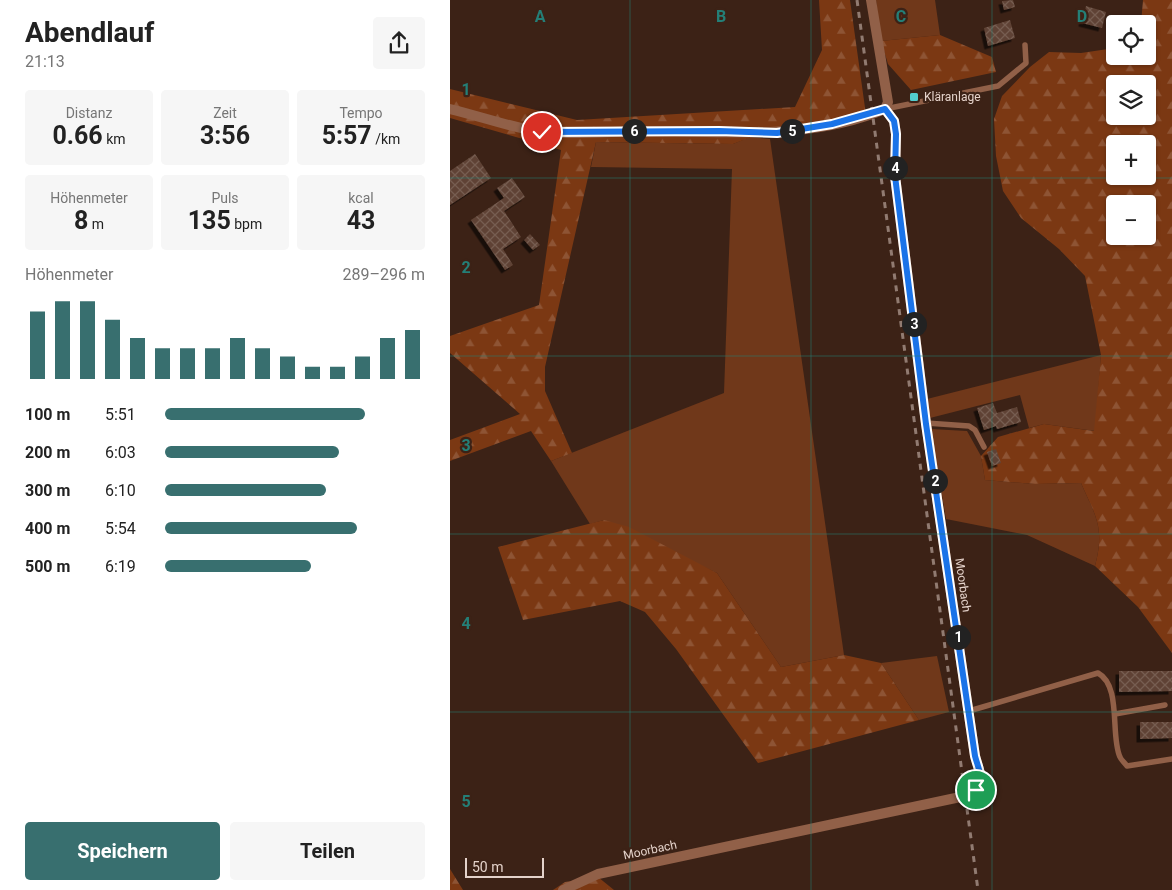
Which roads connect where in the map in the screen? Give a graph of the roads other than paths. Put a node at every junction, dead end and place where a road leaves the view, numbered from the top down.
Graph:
1 (871, 0) edge
2 (1025, 45) dead end
3 (450, 109) edge
4 (885, 109) junction
5 (926, 424) junction
6 (984, 447) dead end
7 (1165, 705) dead end
8 (969, 711) junction
9 (1115, 714) junction
10 (1172, 759) edge
11 (563, 890) edge

1 - 4 street
2 - 4 lane
3 - 4 street
4 - 5 street, Moorbach
5 - 6 lane
5 - 8 street, Moorbach
7 - 9 lane
8 - 9 lane
8 - 11 street, Moorbach
9 - 10 lane

